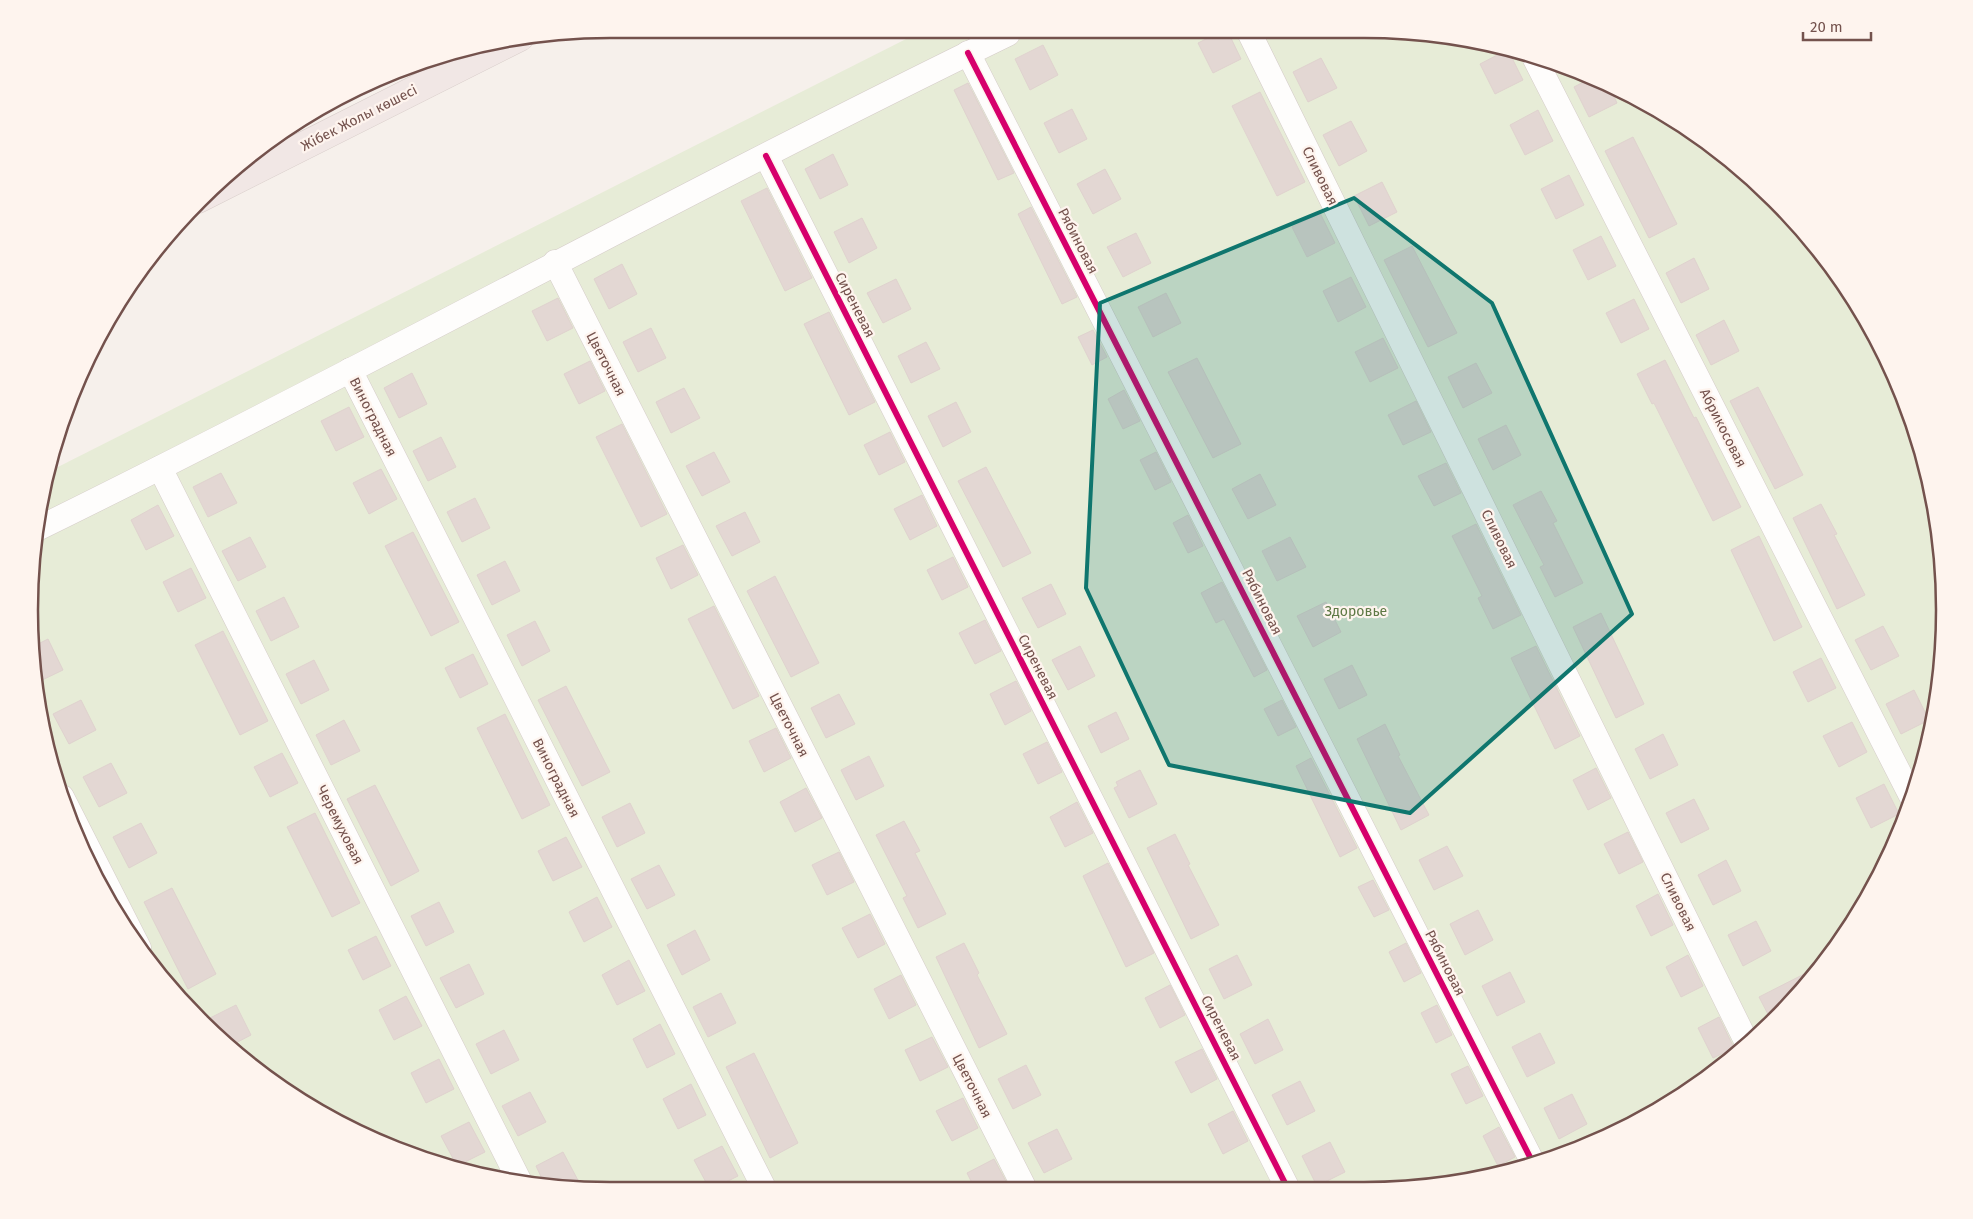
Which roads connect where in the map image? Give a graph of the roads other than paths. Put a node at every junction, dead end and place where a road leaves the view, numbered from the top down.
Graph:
1 (1000, 38) edge
2 (1252, 38) edge
3 (498, 48) edge
4 (968, 53) junction
5 (1537, 65) edge
6 (766, 156) junction
7 (226, 185) edge
8 (555, 262) junction
9 (350, 370) junction
10 (160, 468) junction
11 (43, 526) edge
12 (1907, 788) edge
13 (1744, 1037) edge
14 (1530, 1156) edge
15 (516, 1174) edge
16 (761, 1182) edge
17 (1021, 1182) edge
18 (1285, 1182) edge

1 - 4 street
2 - 13 street, Сливовая
3 - 7 highway, Жібек Жолы көшесі
4 - 6 street
4 - 14 street, Рябиновая
5 - 12 street, Абрикосовая
6 - 8 street
6 - 18 street, Сиреневая
8 - 9 street
8 - 17 street, Цветочная
9 - 10 street
9 - 16 street, Виноградная
10 - 11 street
10 - 15 street, Черемуховая

